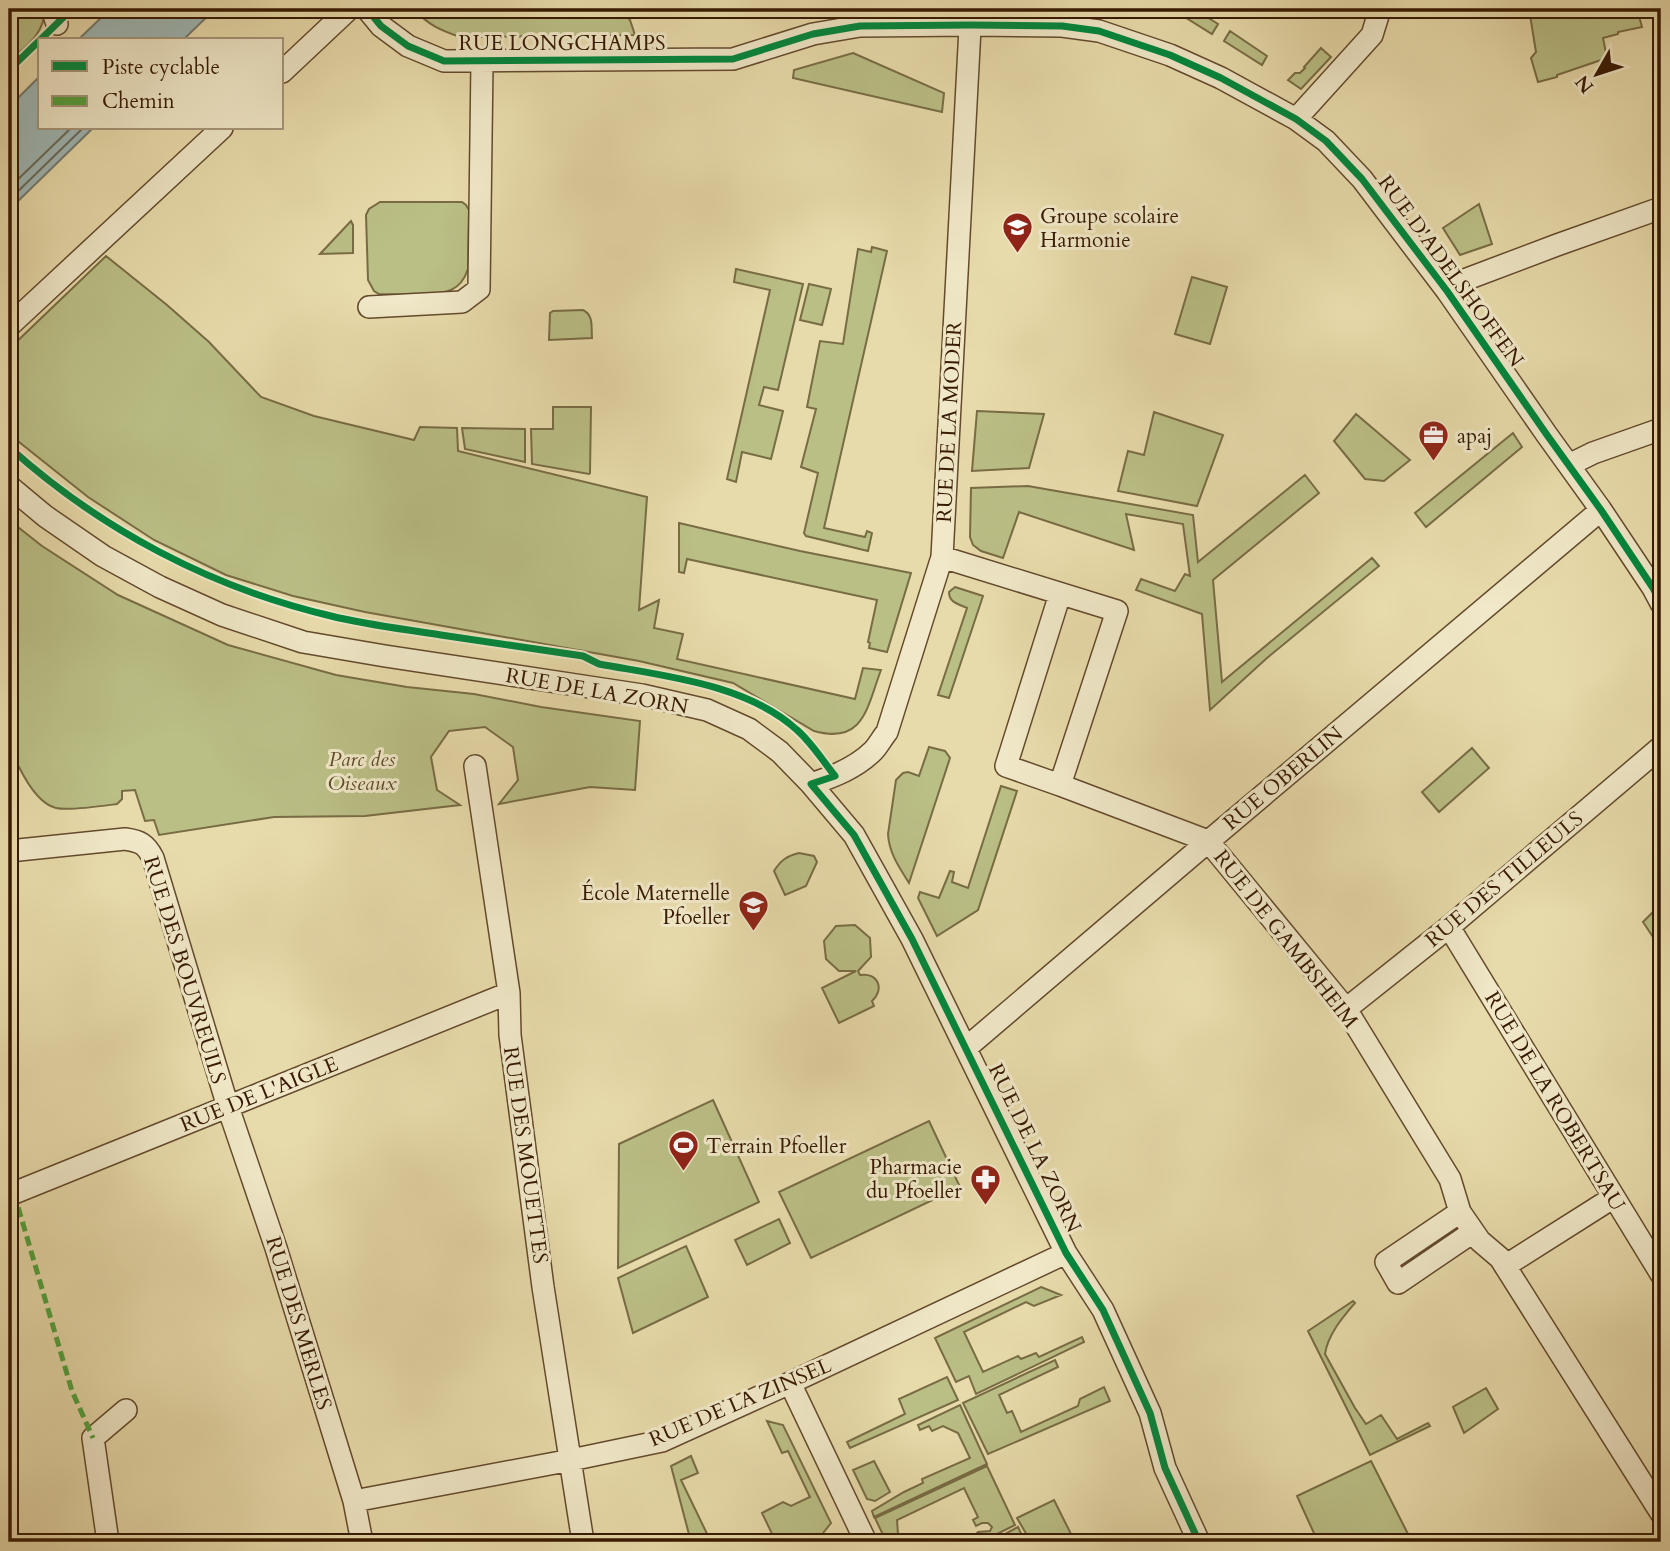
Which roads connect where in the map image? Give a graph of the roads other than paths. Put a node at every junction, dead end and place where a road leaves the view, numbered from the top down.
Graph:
1 (348, 9) edge
2 (367, 9) edge
3 (1380, 9) edge
4 (971, 17) edge
5 (482, 62) junction
6 (284, 70) edge
7 (1296, 119) junction
8 (220, 130) edge
9 (1661, 208) edge
10 (1447, 291) junction
11 (369, 307) dead end
12 (9, 326) edge
13 (1661, 429) edge
14 (1569, 465) junction
15 (9, 486) edge
16 (1601, 510) junction
17 (942, 557) junction
18 (1060, 594) junction
19 (1661, 603) edge
20 (1661, 747) edge
21 (475, 766) dead end
22 (811, 784) junction
23 (1060, 785) junction
24 (1208, 841) junction
25 (9, 851) edge
26 (1449, 927) junction
27 (509, 993) junction
28 (1346, 1009) junction
29 (966, 1048) junction
30 (228, 1107) junction
31 (9, 1195) edge
32 (1614, 1197) junction
33 (1460, 1212) junction
34 (1473, 1232) junction
35 (1066, 1253) junction
36 (1505, 1266) junction
37 (1661, 1275) edge
38 (789, 1383) junction
39 (126, 1410) dead end
40 (571, 1460) junction
41 (354, 1501) junction
42 (1661, 1514) edge
43 (108, 1542) edge
44 (362, 1542) edge
45 (583, 1542) edge
46 (866, 1542) edge
47 (1199, 1542) edge

1 - 6 street
2 - 5 street, RUE LONGCHAMPS
3 - 7 street
4 - 5 street, RUE LONGCHAMPS
4 - 7 street, RUE D'ADELSHOFFEN
4 - 17 street, RUE DE LA MODER
5 - 11 street, RUE LONGCHAMPS
7 - 10 street, RUE D'ADELSHOFFEN
8 - 12 street
9 - 10 street
10 - 14 street, RUE D'ADELSHOFFEN
13 - 14 street
14 - 16 street, RUE D'ADELSHOFFEN
15 - 22 street, RUE DE LA ZORN
16 - 19 street, RUE D'ADELSHOFFEN
16 - 24 street, RUE OBERLIN
17 - 18 street
17 - 22 street, RUE DE LA MODER
18 - 23 street, RUE DE GAMBSHEIM
18 - 23 street
20 - 26 street, RUE DES TILLEULS
21 - 27 street, RUE DES MOUETTES
22 - 29 street, RUE DE LA ZORN
23 - 24 street, RUE DE GAMBSHEIM
24 - 28 street, RUE DE GAMBSHEIM
24 - 29 street, RUE OBERLIN
25 - 30 street, RUE DES BOUVREUILS
26 - 28 street, RUE DES TILLEULS
26 - 32 street, RUE DE LA ROBERTSAU
27 - 30 street, RUE DE L'AIGLE
27 - 40 street, RUE DES MOUETTES
28 - 33 street, RUE DE GAMBSHEIM
29 - 35 street, RUE DE LA ZORN
30 - 31 street, RUE DE L'AIGLE
30 - 41 street, RUE DES MERLES
32 - 36 street
32 - 37 street, RUE DE LA ROBERTSAU
33 - 34 street, RUE DE GAMBSHEIM
33 - 34 street
34 - 36 street, RUE DE GAMBSHEIM
35 - 38 street, RUE DE LA ZINSEL
35 - 47 street, RUE DE LA ZORN
36 - 42 street, RUE DE GAMBSHEIM
38 - 40 street, RUE DE LA ZINSEL
38 - 46 street
39 - 43 street
40 - 41 street, RUE DE LA ZINSEL
40 - 45 street, RUE DES MOUETTES
41 - 44 street, RUE DES MERLES

